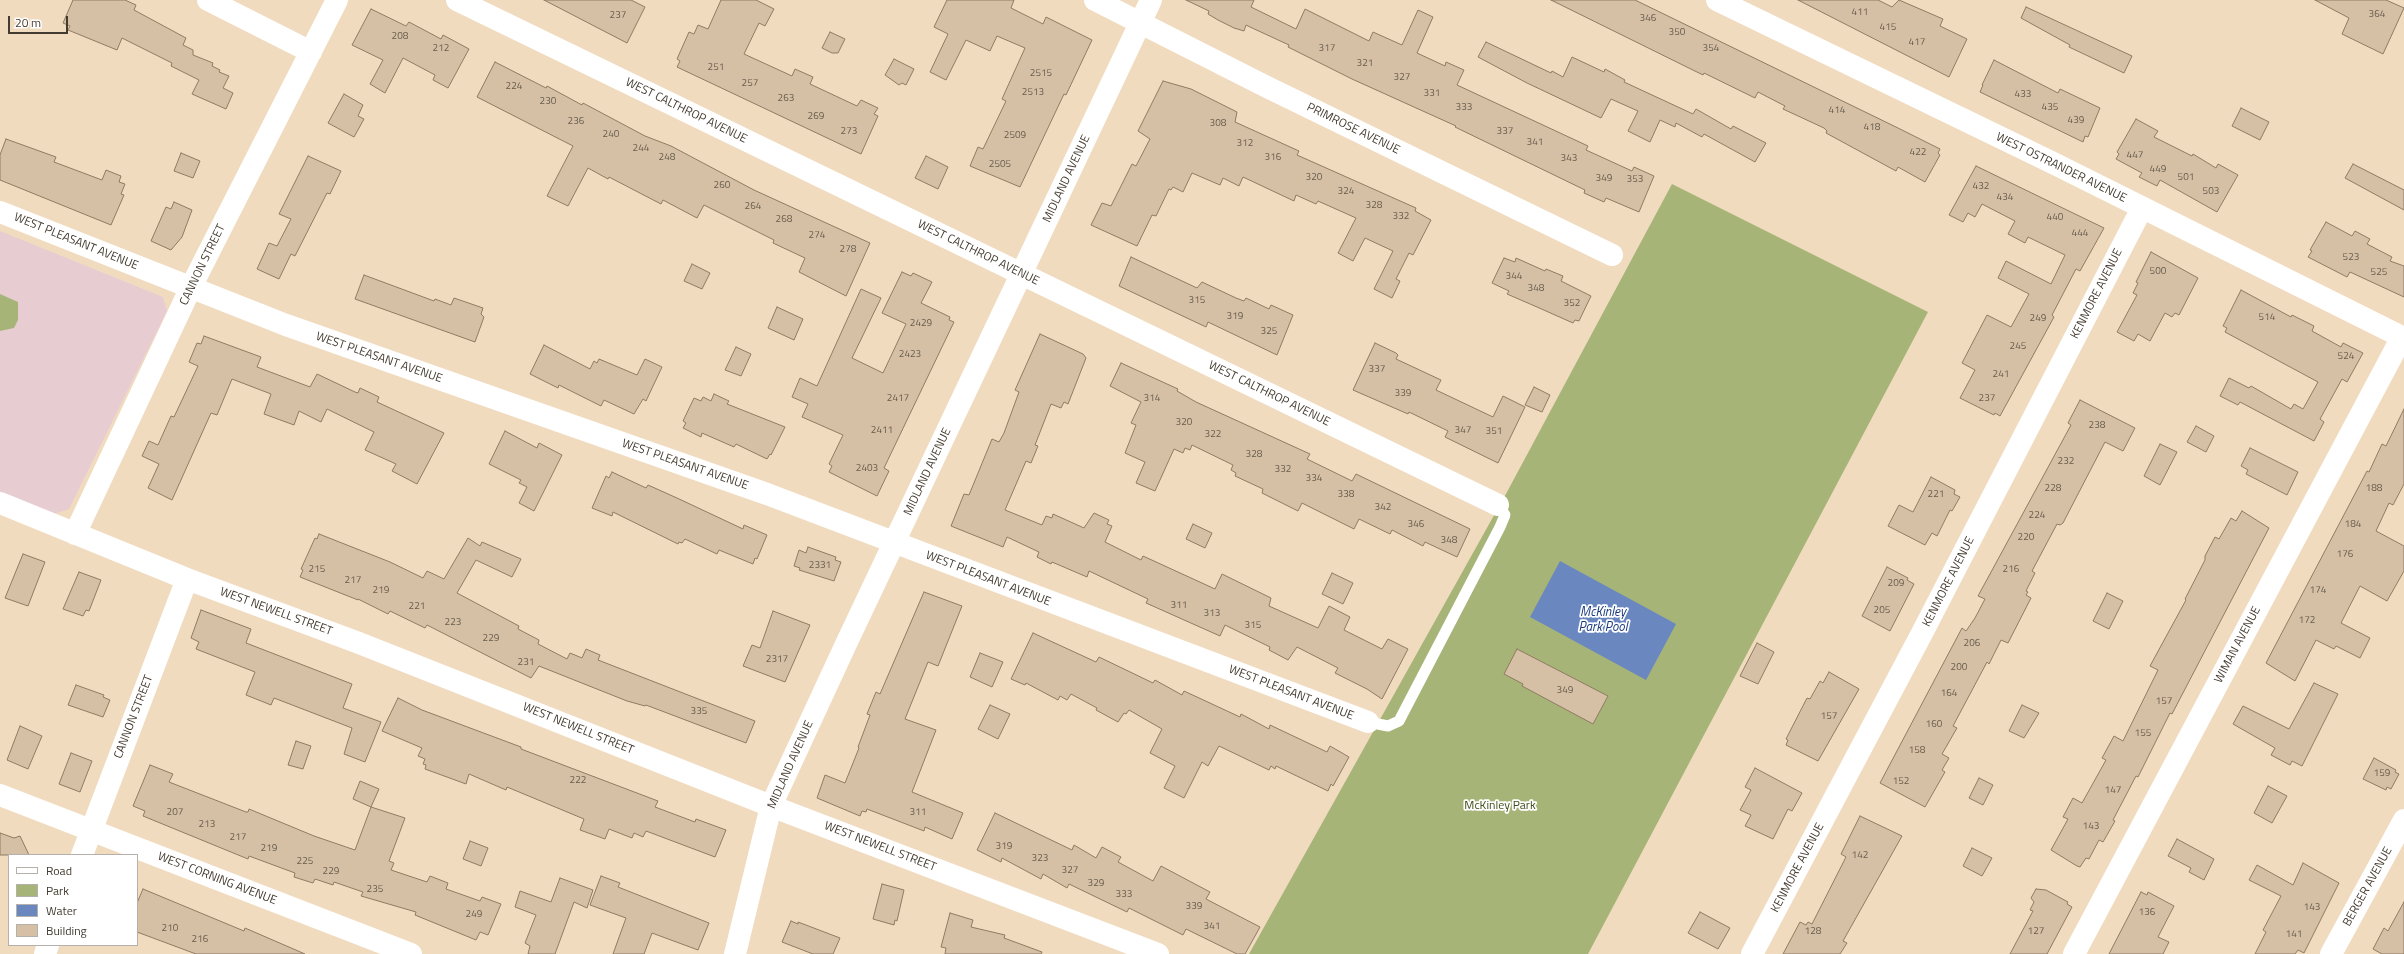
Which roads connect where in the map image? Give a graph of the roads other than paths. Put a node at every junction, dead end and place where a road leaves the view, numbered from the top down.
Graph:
1 (208, 0) edge
2 (337, 0) edge
3 (457, 0) edge
4 (1095, 0) edge
5 (1151, 0) edge
6 (1717, 0) edge
7 (1140, 23) junction
8 (311, 52) junction
9 (2142, 208) junction
10 (0, 212) edge
11 (1612, 255) dead end
12 (1022, 274) junction
13 (191, 287) junction
14 (2403, 337) edge
15 (0, 503) edge
16 (1498, 505) joint
17 (75, 534) junction
18 (894, 543) junction
19 (187, 579) junction
20 (1368, 722) joint
21 (0, 795) edge
22 (771, 806) junction
23 (2404, 820) edge
24 (91, 831) junction
25 (82, 854) edge
26 (411, 954) edge
27 (734, 954) edge
28 (1158, 954) edge
29 (1752, 954) edge
30 (2074, 954) edge
31 (2331, 954) edge

1 - 8 street
2 - 8 street, CANNON STREET
3 - 12 street, WEST CALTHROP AVENUE
4 - 7 street, PRIMROSE AVENUE
5 - 7 street, MIDLAND AVENUE
6 - 9 street, WEST OSTRANDER AVENUE
7 - 11 street, PRIMROSE AVENUE
7 - 12 street, MIDLAND AVENUE
8 - 13 street, CANNON STREET
9 - 14 street, WEST OSTRANDER AVENUE
9 - 29 street, KENMORE AVENUE
10 - 13 street, WEST PLEASANT AVENUE
12 - 16 street, WEST CALTHROP AVENUE
12 - 18 street, MIDLAND AVENUE
13 - 17 street, CANNON STREET
13 - 18 street, WEST PLEASANT AVENUE
14 - 30 street, WIMAN AVENUE
15 - 17 street, WEST NEWELL STREET
16 - 20 lane
17 - 19 street, WEST NEWELL STREET
18 - 20 street, WEST PLEASANT AVENUE
18 - 22 street, MIDLAND AVENUE
19 - 22 street, WEST NEWELL STREET
19 - 24 street, CANNON STREET
21 - 24 street, WEST CORNING AVENUE
22 - 27 street, MIDLAND AVENUE
22 - 28 street, WEST NEWELL STREET
23 - 31 street, BERGER AVENUE
24 - 25 street, CANNON STREET
24 - 26 street, WEST CORNING AVENUE

